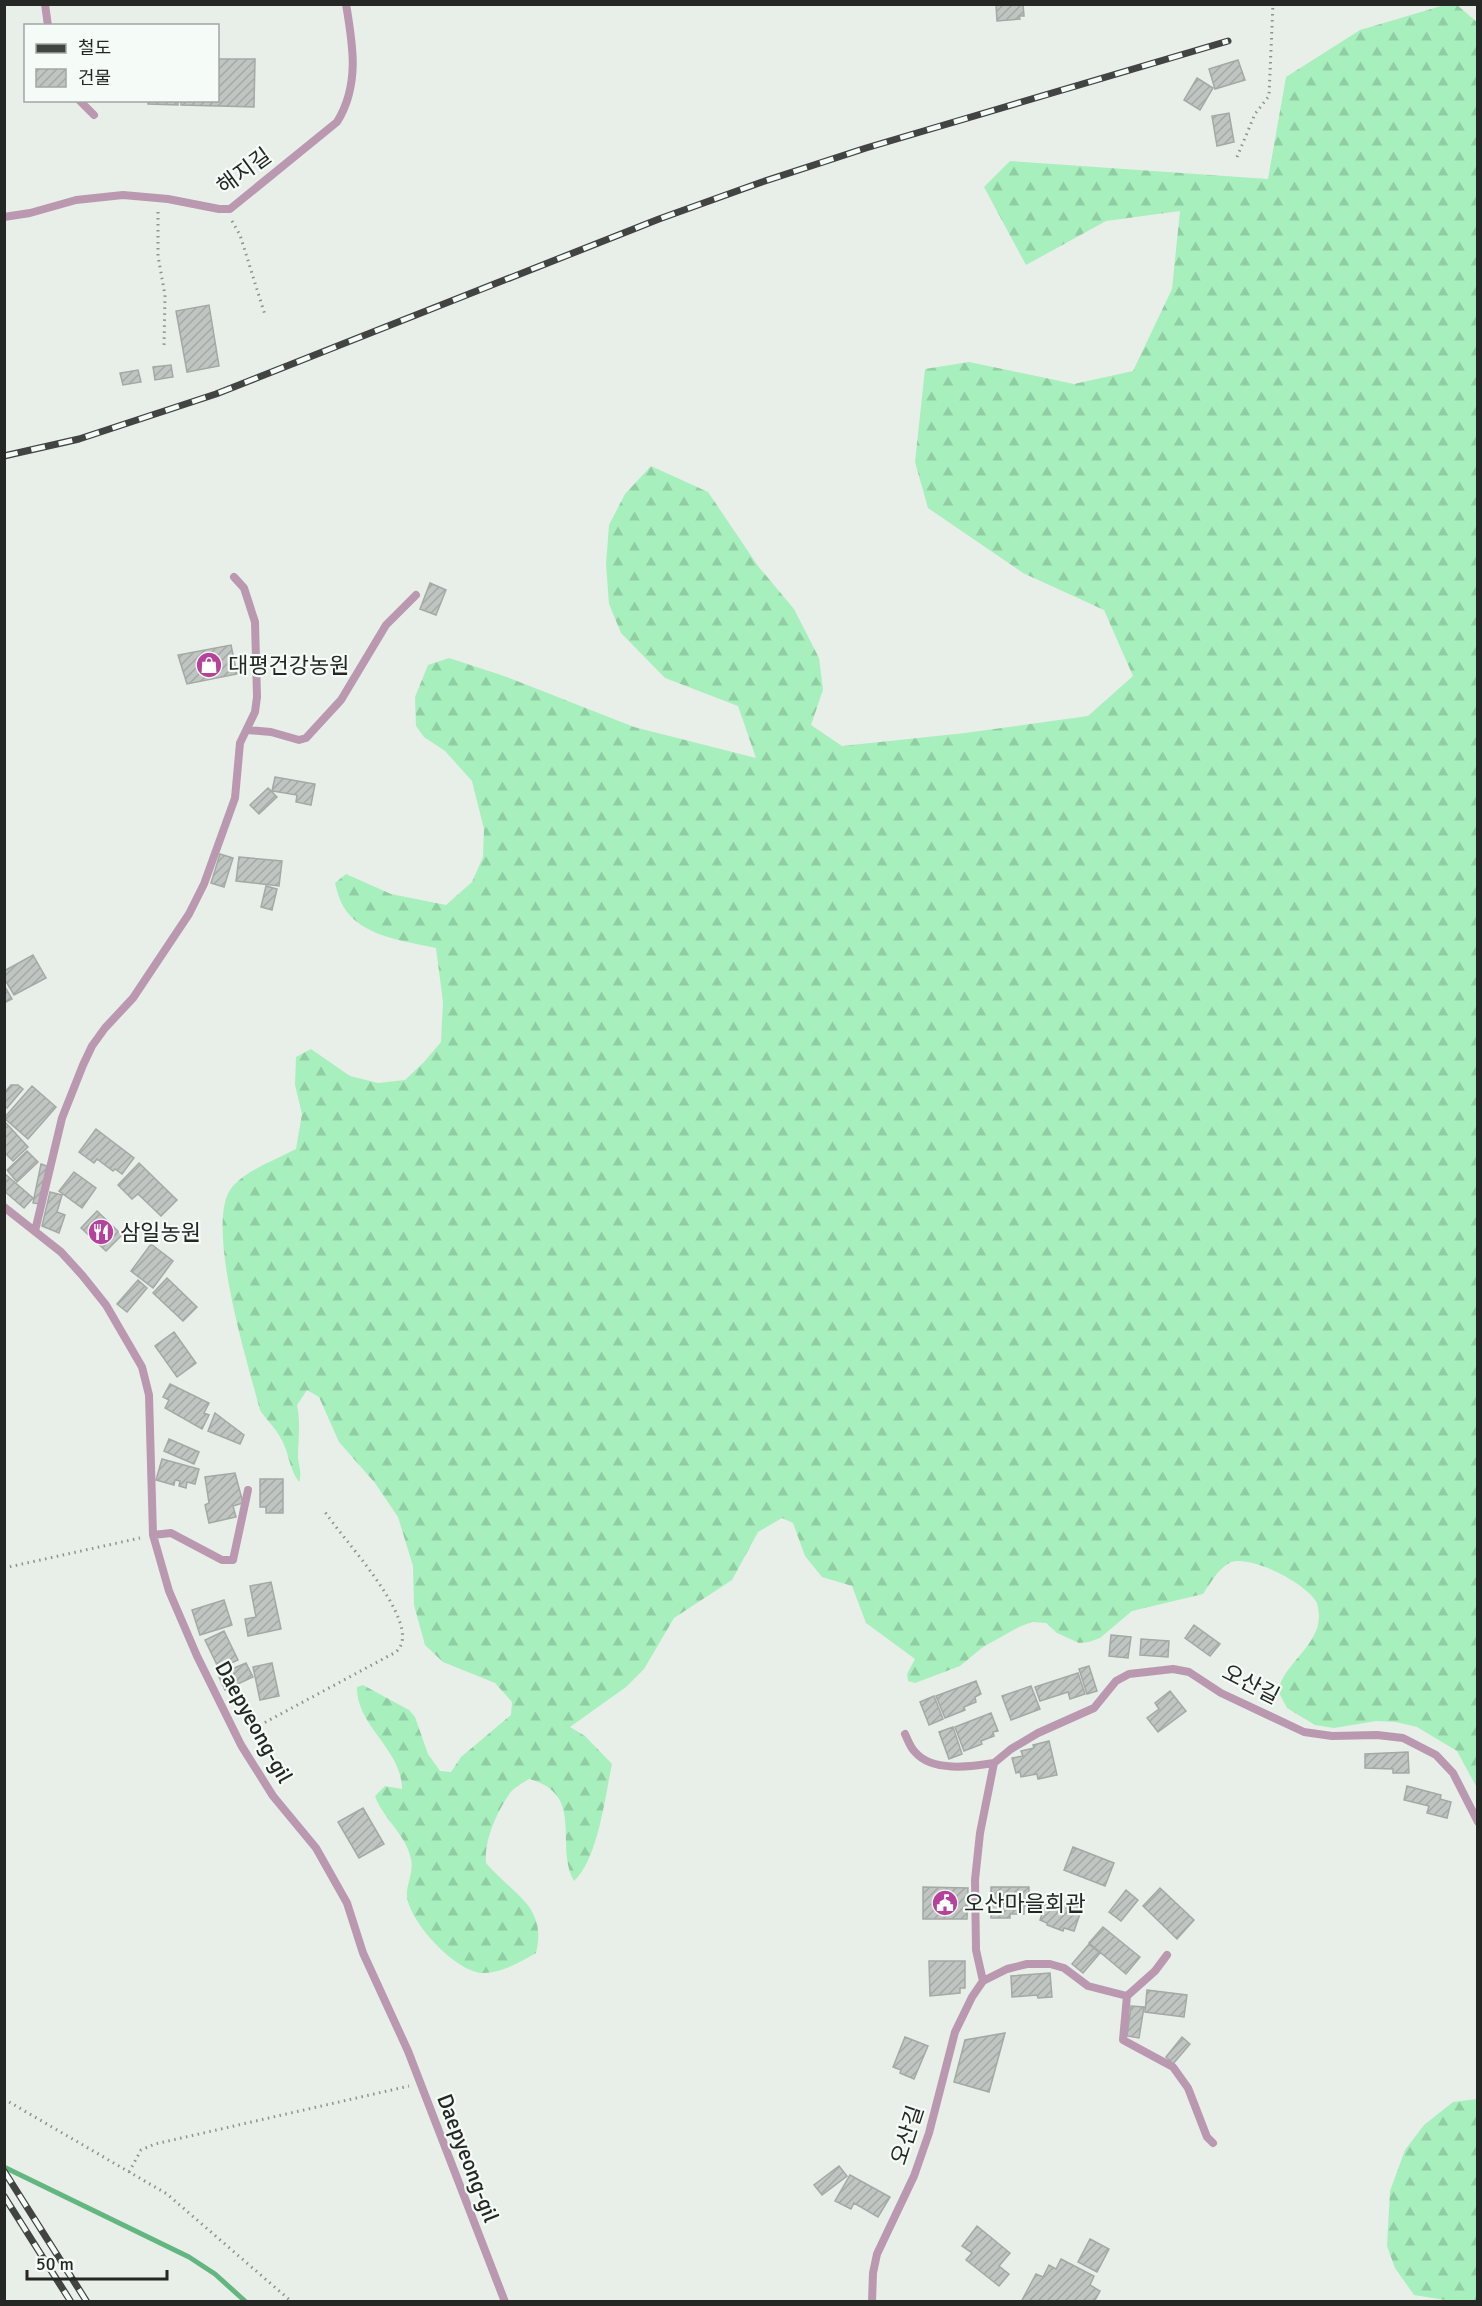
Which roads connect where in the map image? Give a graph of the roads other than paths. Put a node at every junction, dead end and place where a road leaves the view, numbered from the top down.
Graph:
1 (45, 4) edge
2 (346, 4) edge
3 (48, 24) edge
4 (81, 102) edge
5 (94, 115) dead end
6 (4, 217) edge
7 (234, 577) dead end
8 (416, 595) dead end
9 (247, 730) junction
10 (4, 1207) edge
11 (35, 1231) junction
12 (248, 1490) dead end
13 (153, 1535) junction
14 (906, 1734) dead end
15 (994, 1762) junction
16 (1478, 1822) edge
17 (1167, 1955) dead end
18 (982, 1981) junction
19 (1127, 1996) junction
20 (1213, 2143) dead end
21 (505, 2301) edge
22 (872, 2301) edge

1 - 3 lane
2 - 6 lane, 해지길
4 - 5 lane
7 - 9 lane
8 - 9 lane
9 - 11 lane
10 - 11 lane, Daepyeong-gil
11 - 13 lane, Daepyeong-gil
12 - 13 lane
13 - 21 lane, Daepyeong-gil
14 - 15 lane
15 - 16 lane, 오산길
15 - 18 lane
17 - 19 lane
18 - 19 lane
18 - 22 lane, 오산길
19 - 20 lane

